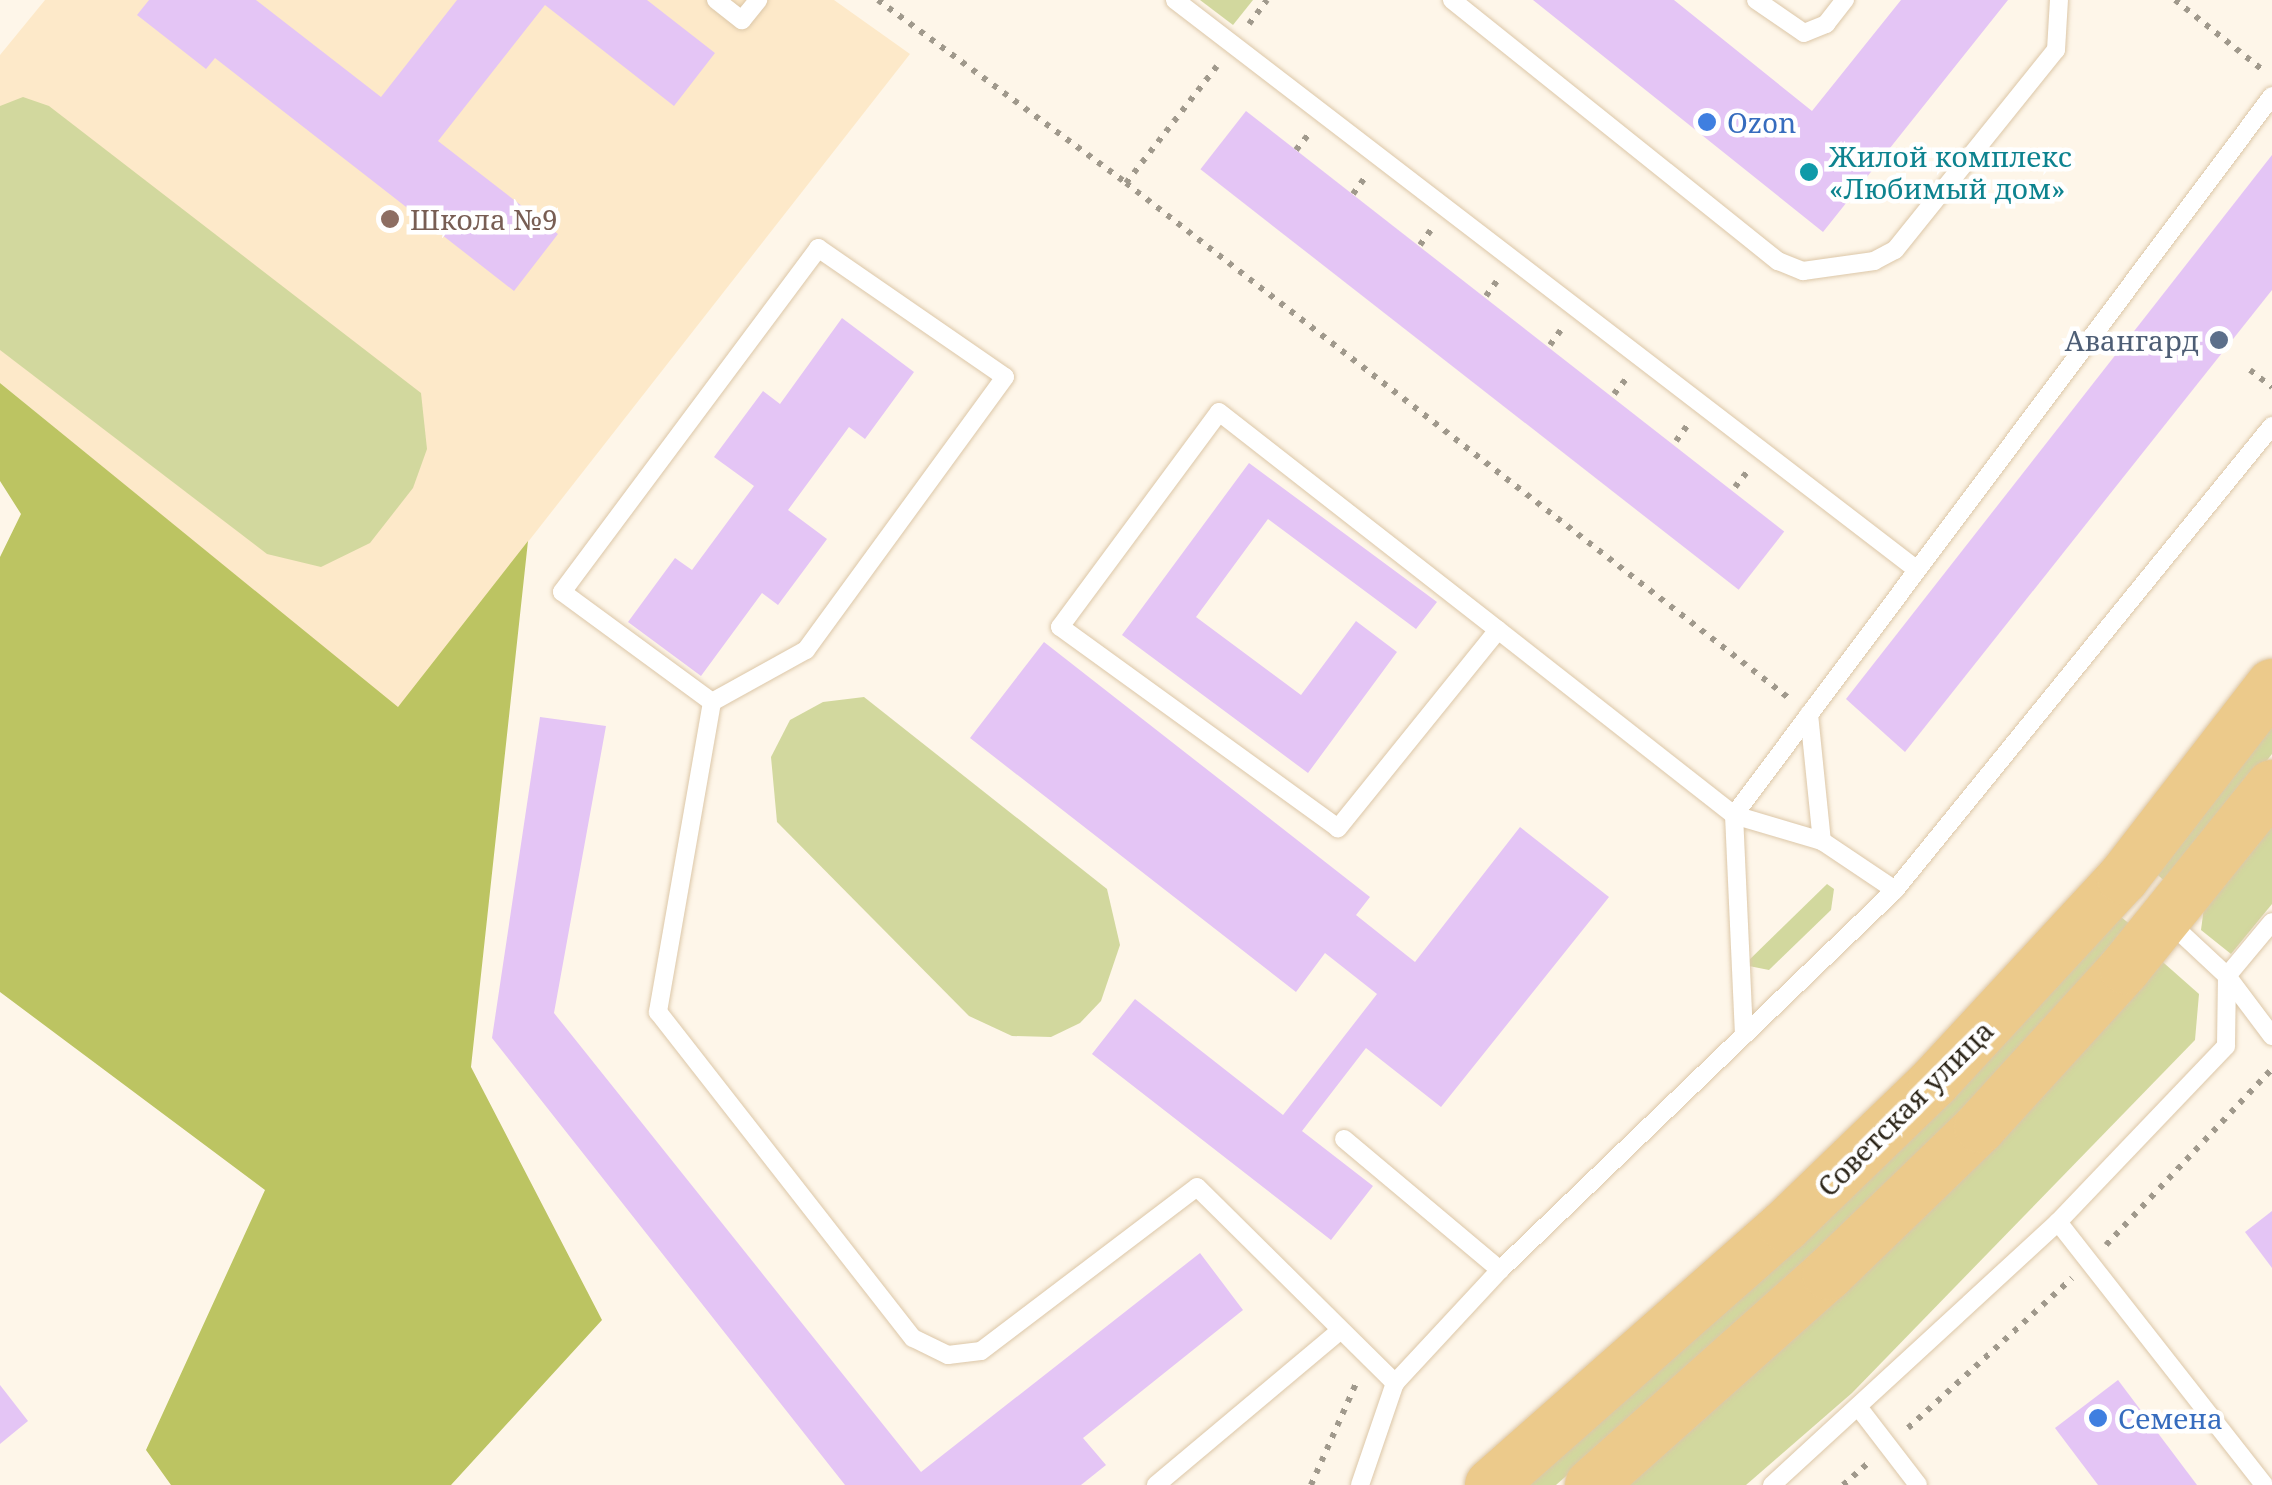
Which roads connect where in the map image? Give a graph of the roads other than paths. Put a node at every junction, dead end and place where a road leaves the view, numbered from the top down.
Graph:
1 (716, 0) edge
2 (758, 0) edge
3 (1175, 0) edge
4 (1452, 0) edge
5 (1756, 0) edge
6 (1845, 0) edge
7 (2059, 0) edge
8 (2272, 96) edge
9 (2272, 426) edge
10 (1916, 569) junction
11 (1498, 630) junction
12 (2272, 686) edge
13 (712, 702) junction
14 (1809, 714) junction
15 (2272, 786) edge
16 (1734, 815) junction
17 (1822, 841) junction
18 (1895, 890) junction
19 (2166, 919) junction
20 (2272, 922) edge
21 (2228, 976) junction
22 (1744, 1035) junction
23 (2272, 1036) edge
24 (1344, 1139) dead end
25 (2058, 1222) junction
26 (1500, 1270) junction
27 (1341, 1330) junction
28 (1395, 1383) junction
29 (1859, 1408) junction
30 (1156, 1485) edge
31 (1360, 1485) edge
32 (1491, 1485) edge
33 (1591, 1485) edge
34 (1772, 1485) edge
35 (1918, 1485) edge
36 (2264, 1485) edge

1 - 2 lane
3 - 10 lane
4 - 7 lane
5 - 6 lane
8 - 10 lane
9 - 18 lane
10 - 14 lane
11 - 11 lane
11 - 16 lane
12 - 32 main road, Советская улица
13 - 13 lane
13 - 27 lane
14 - 16 lane
14 - 17 lane
15 - 19 main road
16 - 17 lane
16 - 22 lane
17 - 18 lane
18 - 22 lane
19 - 21 lane
19 - 33 main road
20 - 21 lane
21 - 23 lane
21 - 25 lane
22 - 26 lane
24 - 26 lane
25 - 29 lane
25 - 36 lane
26 - 28 lane
27 - 28 lane
27 - 30 lane
28 - 31 lane
29 - 34 lane
29 - 35 lane

